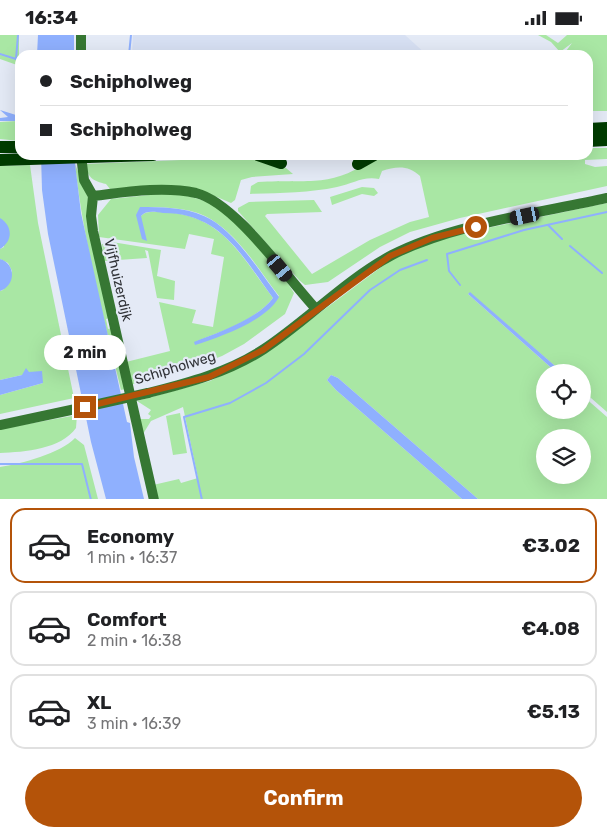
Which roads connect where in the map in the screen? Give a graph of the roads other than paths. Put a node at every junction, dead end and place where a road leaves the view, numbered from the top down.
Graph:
1 (81, 35) edge
2 (81, 50) edge
3 (607, 128) edge
4 (593, 129) edge
5 (607, 140) edge
6 (593, 141) edge
7 (0, 147) edge
8 (15, 147) edge
9 (15, 159) edge
10 (0, 160) edge
11 (85, 160) edge
12 (272, 160) edge
13 (365, 160) edge
14 (281, 163) dead end
15 (358, 164) dead end
16 (93, 196) junction
17 (607, 198) edge
18 (316, 309) junction
19 (0, 425) edge
20 (154, 499) edge

1 - 2 main road
3 - 4 highway
5 - 6 highway
7 - 8 highway
9 - 10 highway, bridge
11 - 16 main road, Vijfhuizerdijk
12 - 14 highway
13 - 15 highway
16 - 18 main road
16 - 20 main road, Vijfhuizerdijk
17 - 18 main road, Schipholweg
18 - 19 main road, Schipholweg, bridge

